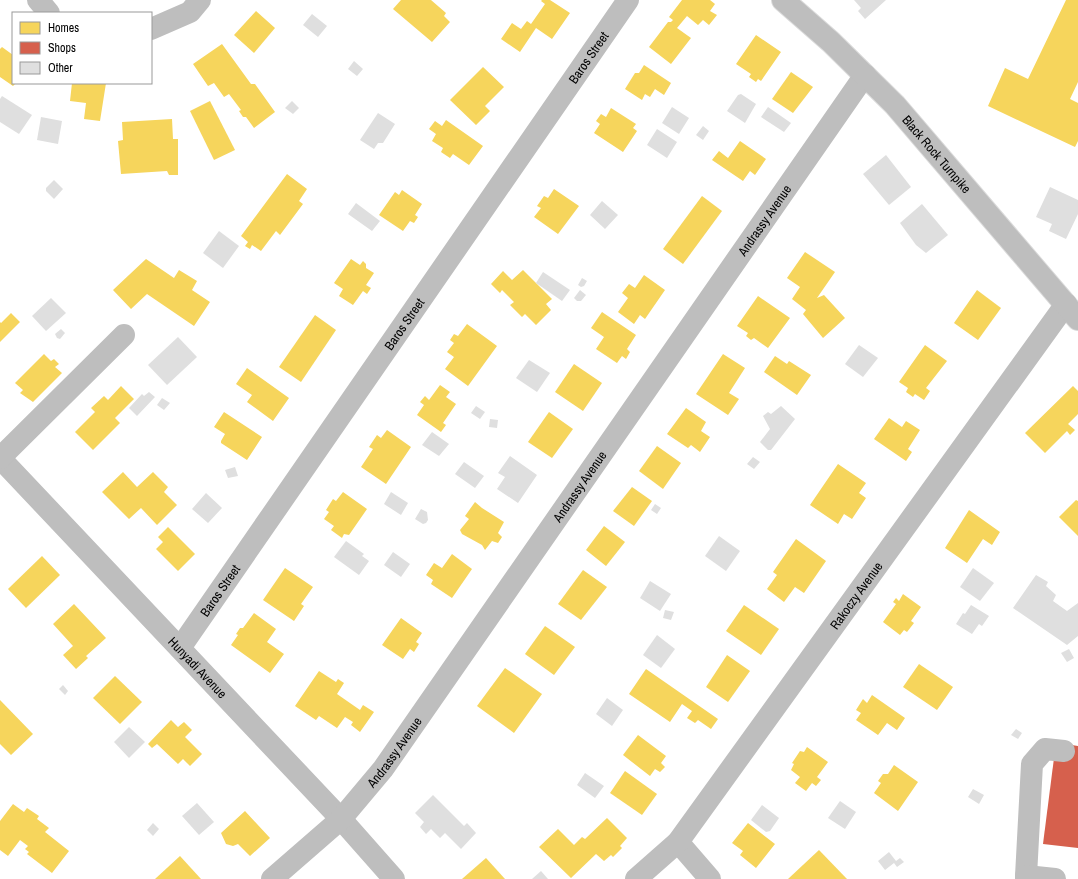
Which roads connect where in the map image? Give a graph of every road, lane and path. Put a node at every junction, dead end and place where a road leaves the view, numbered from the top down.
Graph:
1 (38, 0) edge
2 (200, 0) edge
3 (628, 0) edge
4 (783, 0) edge
5 (48, 12) edge
6 (152, 29) edge
7 (865, 75) junction
8 (1072, 312) edge
9 (124, 335) dead end
10 (0, 458) edge
11 (180, 648) junction
12 (1064, 751) dead end
13 (341, 819) junction
14 (678, 842) junction
15 (1026, 877) edge
16 (272, 879) edge
17 (394, 879) edge
18 (636, 879) edge
19 (710, 879) edge
20 (1055, 879) edge

1 - 5 street
2 - 6 street
3 - 11 street, Baros Street
4 - 7 street, Black Rock Turnpike
7 - 8 street, Black Rock Turnpike
7 - 13 street, Andrassy Avenue
8 - 14 street, Rakoczy Avenue
9 - 10 street
10 - 11 street, Hunyadi Avenue
11 - 13 street, Hunyadi Avenue
12 - 15 street
13 - 16 street, Andrassy Avenue
13 - 17 street, Hunyadi Avenue
14 - 18 street, Rakoczy Avenue
14 - 19 street
15 - 20 street

